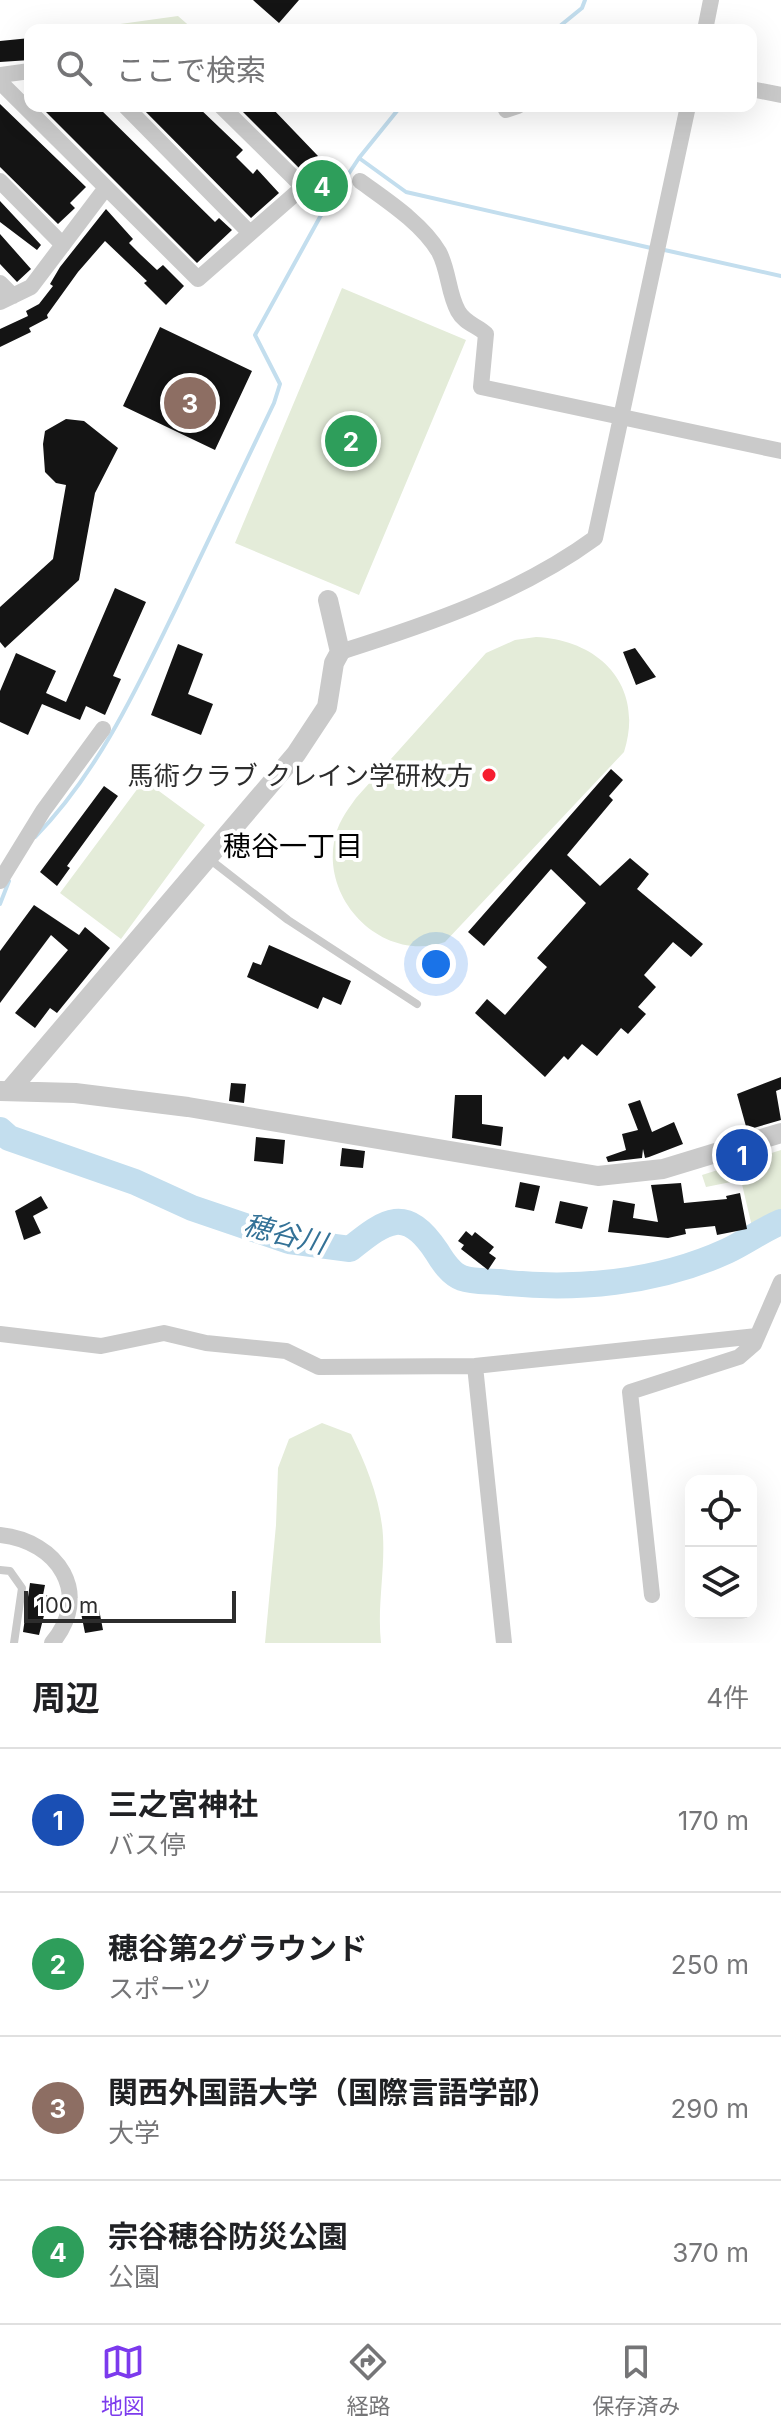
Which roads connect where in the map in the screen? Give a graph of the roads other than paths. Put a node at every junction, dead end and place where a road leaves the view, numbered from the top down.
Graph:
1 (711, 0) edge
2 (706, 24) edge
3 (24, 72) edge
4 (0, 75) edge
5 (0, 82) edge
6 (757, 90) edge
7 (781, 95) edge
8 (24, 106) edge
9 (29, 112) edge
10 (131, 112) edge
11 (227, 112) edge
12 (687, 112) edge
13 (0, 181) edge
14 (360, 181) dead end
15 (105, 189) junction
16 (250, 233) junction
17 (63, 245) junction
18 (0, 283) edge
19 (6, 299) edge
20 (622, 417) junction
21 (781, 451) edge
22 (328, 600) dead end
23 (340, 652) junction
24 (103, 729) dead end
25 (208, 857) junction
26 (0, 881) edge
27 (417, 1004) dead end
28 (5, 1091) edge
29 (781, 1133) edge
30 (781, 1282) edge
31 (0, 1334) edge
32 (757, 1336) junction
33 (475, 1366) junction
34 (0, 1535) edge
35 (0, 1570) edge
36 (652, 1595) dead end
37 (14, 1643) edge
38 (52, 1643) edge
39 (504, 1643) edge

1 - 2 street
3 - 4 street
5 - 8 street
6 - 7 street
9 - 15 street
10 - 16 street
11 - 16 street
12 - 20 street
13 - 17 street
14 - 20 street
15 - 16 street
15 - 17 street
17 - 19 street
18 - 19 street
20 - 21 street
20 - 23 street
22 - 23 street
23 - 25 street
24 - 26 street
25 - 27 lane
25 - 28 street
28 - 29 street
30 - 32 street
31 - 33 street
32 - 33 street
32 - 36 street
33 - 39 street
34 - 38 street
35 - 37 lane

